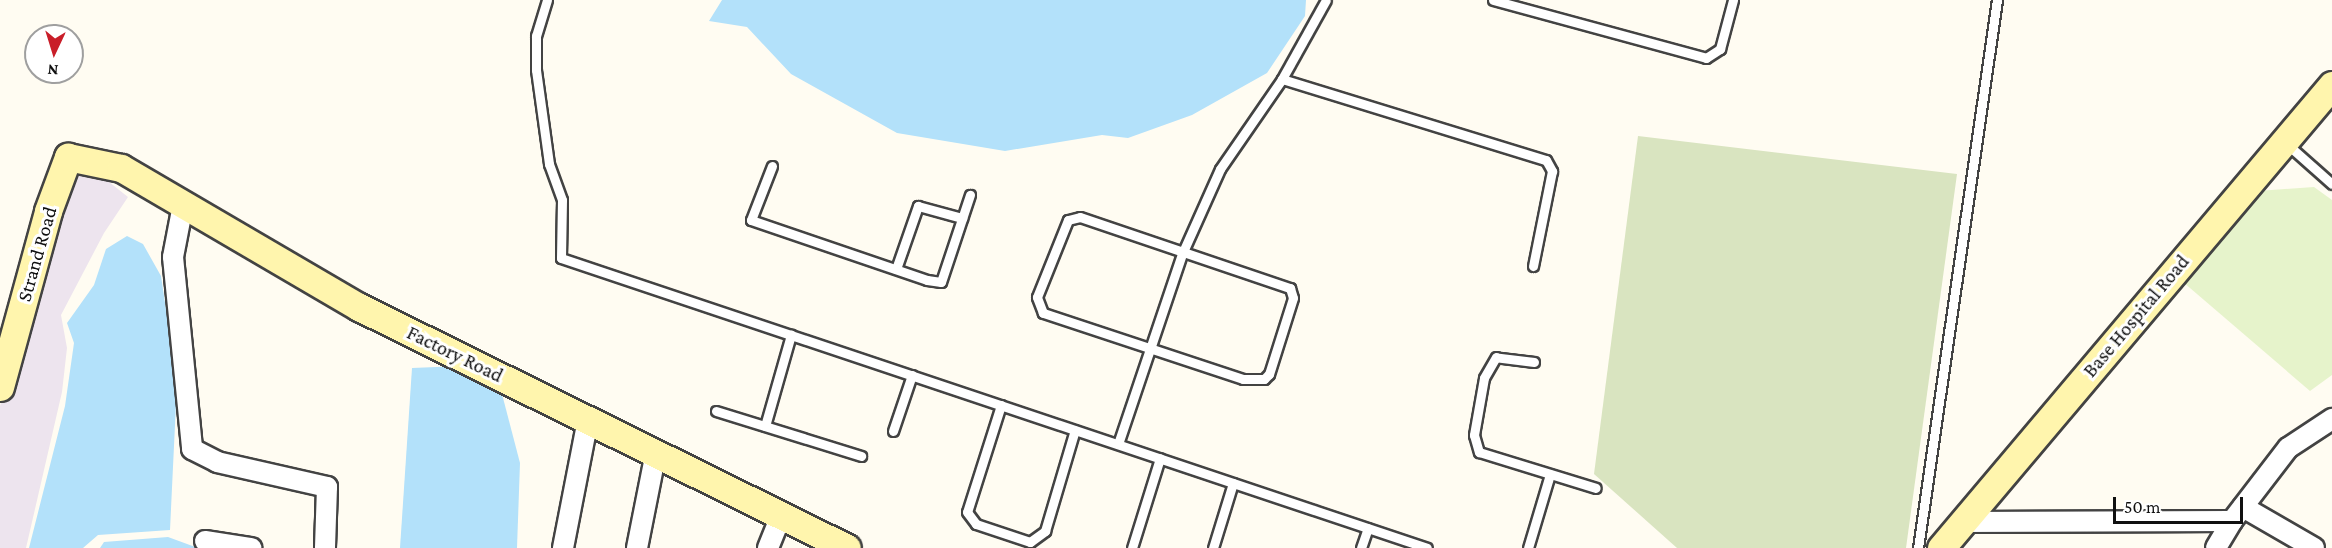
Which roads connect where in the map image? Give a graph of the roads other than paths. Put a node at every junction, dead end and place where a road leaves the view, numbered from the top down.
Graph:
1 (547, 0) edge
2 (1326, 0) edge
3 (1493, 0) edge
4 (1733, 0) edge
5 (1997, 0) edge
6 (1282, 79) junction
7 (2332, 85) edge
8 (2283, 141) junction
9 (68, 157) joint
10 (772, 166) dead end
11 (2332, 184) edge
12 (970, 195) dead end
13 (183, 205) junction
14 (962, 218) junction
15 (1182, 254) junction
16 (1533, 266) dead end
17 (896, 269) junction
18 (791, 335) junction
19 (1150, 348) junction
20 (1534, 362) dead end
21 (912, 375) junction
22 (0, 387) edge
23 (1001, 405) junction
24 (716, 411) dead end
25 (588, 419) junction
26 (2332, 419) edge
27 (765, 426) junction
28 (1075, 430) junction
29 (893, 431) dead end
30 (1118, 444) junction
31 (656, 452) junction
32 (861, 456) dead end
33 (1160, 458) junction
34 (1550, 474) junction
35 (1233, 483) junction
36 (1596, 488) dead end
37 (2238, 514) junction
38 (781, 516) junction
39 (1963, 522) junction
40 (1368, 528) junction
41 (205, 541) dead end
42 (250, 548) edge
43 (325, 548) edge
44 (563, 548) edge
45 (637, 548) edge
46 (768, 548) edge
47 (847, 548) edge
48 (1132, 548) edge
49 (1213, 548) edge
50 (1361, 548) edge
51 (1427, 548) edge
52 (1528, 548) edge
53 (1918, 548) edge
54 (1941, 548) edge
55 (2216, 548) edge
56 (2314, 548) edge

1 - 18 lane
2 - 6 lane
3 - 4 lane
5 - 53 lane
6 - 15 lane
6 - 16 lane
7 - 8 street, Base Hospital Road
8 - 11 lane
8 - 39 street, Base Hospital Road
9 - 13 street, Factory Road
9 - 22 street, Strand Road
10 - 17 lane
12 - 14 lane
13 - 25 street, Factory Road
13 - 43 street
14 - 17 lane
14 - 17 lane
15 - 19 lane
15 - 19 lane
15 - 19 lane
18 - 21 lane
18 - 27 lane
19 - 30 lane
20 - 34 lane
21 - 23 lane
21 - 29 lane
23 - 28 lane
23 - 28 lane
24 - 27 lane
25 - 31 street, Factory Road
25 - 44 street
26 - 37 street
27 - 32 lane
28 - 30 lane
30 - 33 lane
31 - 38 street, Factory Road
31 - 45 street
33 - 35 lane
33 - 48 lane
34 - 36 lane
34 - 52 lane
35 - 40 lane
35 - 49 lane
37 - 39 street
37 - 55 street
37 - 56 street
38 - 46 street
38 - 47 street, Factory Road
39 - 54 street, Base Hospital Road
40 - 50 lane
40 - 51 lane
41 - 42 street

